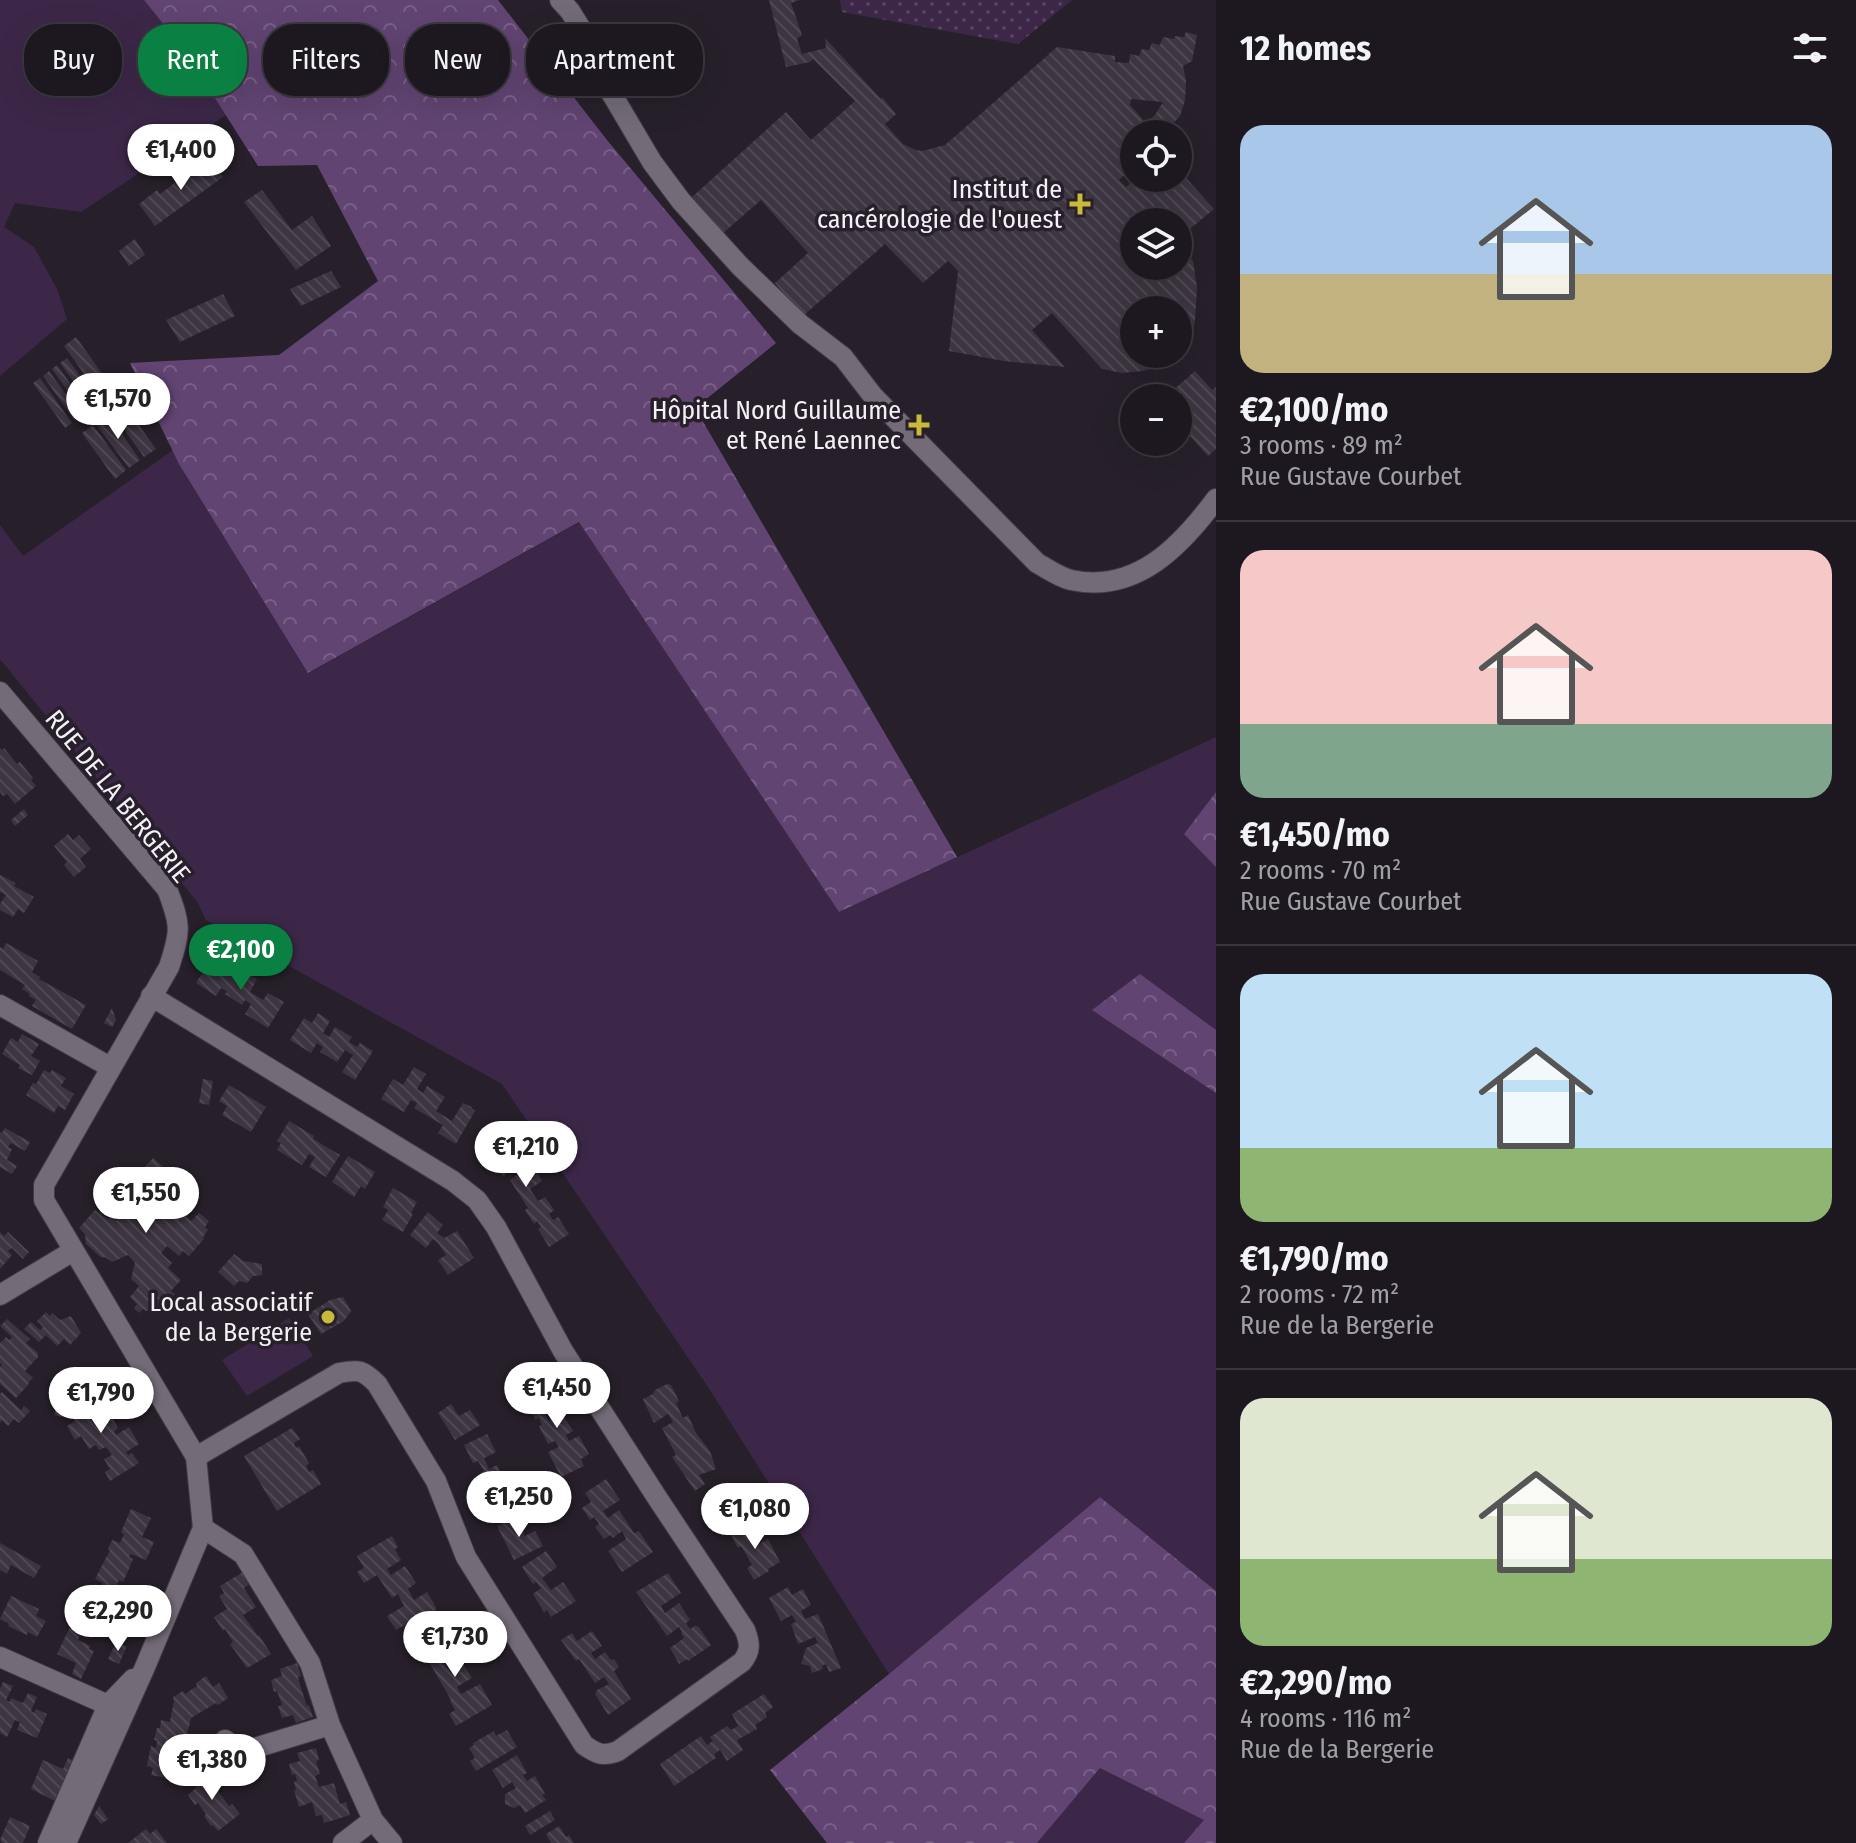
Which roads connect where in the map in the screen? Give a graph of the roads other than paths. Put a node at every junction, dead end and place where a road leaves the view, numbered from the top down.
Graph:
1 (560, 0) edge
2 (1216, 499) edge
3 (0, 692) edge
4 (151, 996) junction
5 (0, 1005) edge
6 (110, 1067) junction
7 (73, 1251) junction
8 (0, 1295) edge
9 (196, 1457) junction
10 (203, 1528) junction
11 (0, 1657) edge
12 (145, 1667) junction
13 (108, 1705) junction
14 (330, 1725) junction
15 (225, 1740) dead end
16 (373, 1820) junction
17 (48, 1843) edge
18 (66, 1843) edge
19 (343, 1843) edge
20 (392, 1843) edge

1 - 2 street
3 - 4 street, RUE DE LA BERGERIE
4 - 6 street, RUE DE LA BERGERIE
4 - 9 street
5 - 6 street
6 - 7 street, RUE DE LA BERGERIE
7 - 8 street
7 - 9 street, RUE DE LA BERGERIE
9 - 10 street, RUE DE LA BERGERIE
10 - 12 street, RUE DE LA BERGERIE
10 - 14 street
11 - 13 street
12 - 13 street, RUE DE LA BERGERIE
12 - 18 street, RUE DE LA BERGERIE
13 - 17 street, RUE DE LA BERGERIE
14 - 15 street
14 - 16 street
16 - 19 street
16 - 20 street

